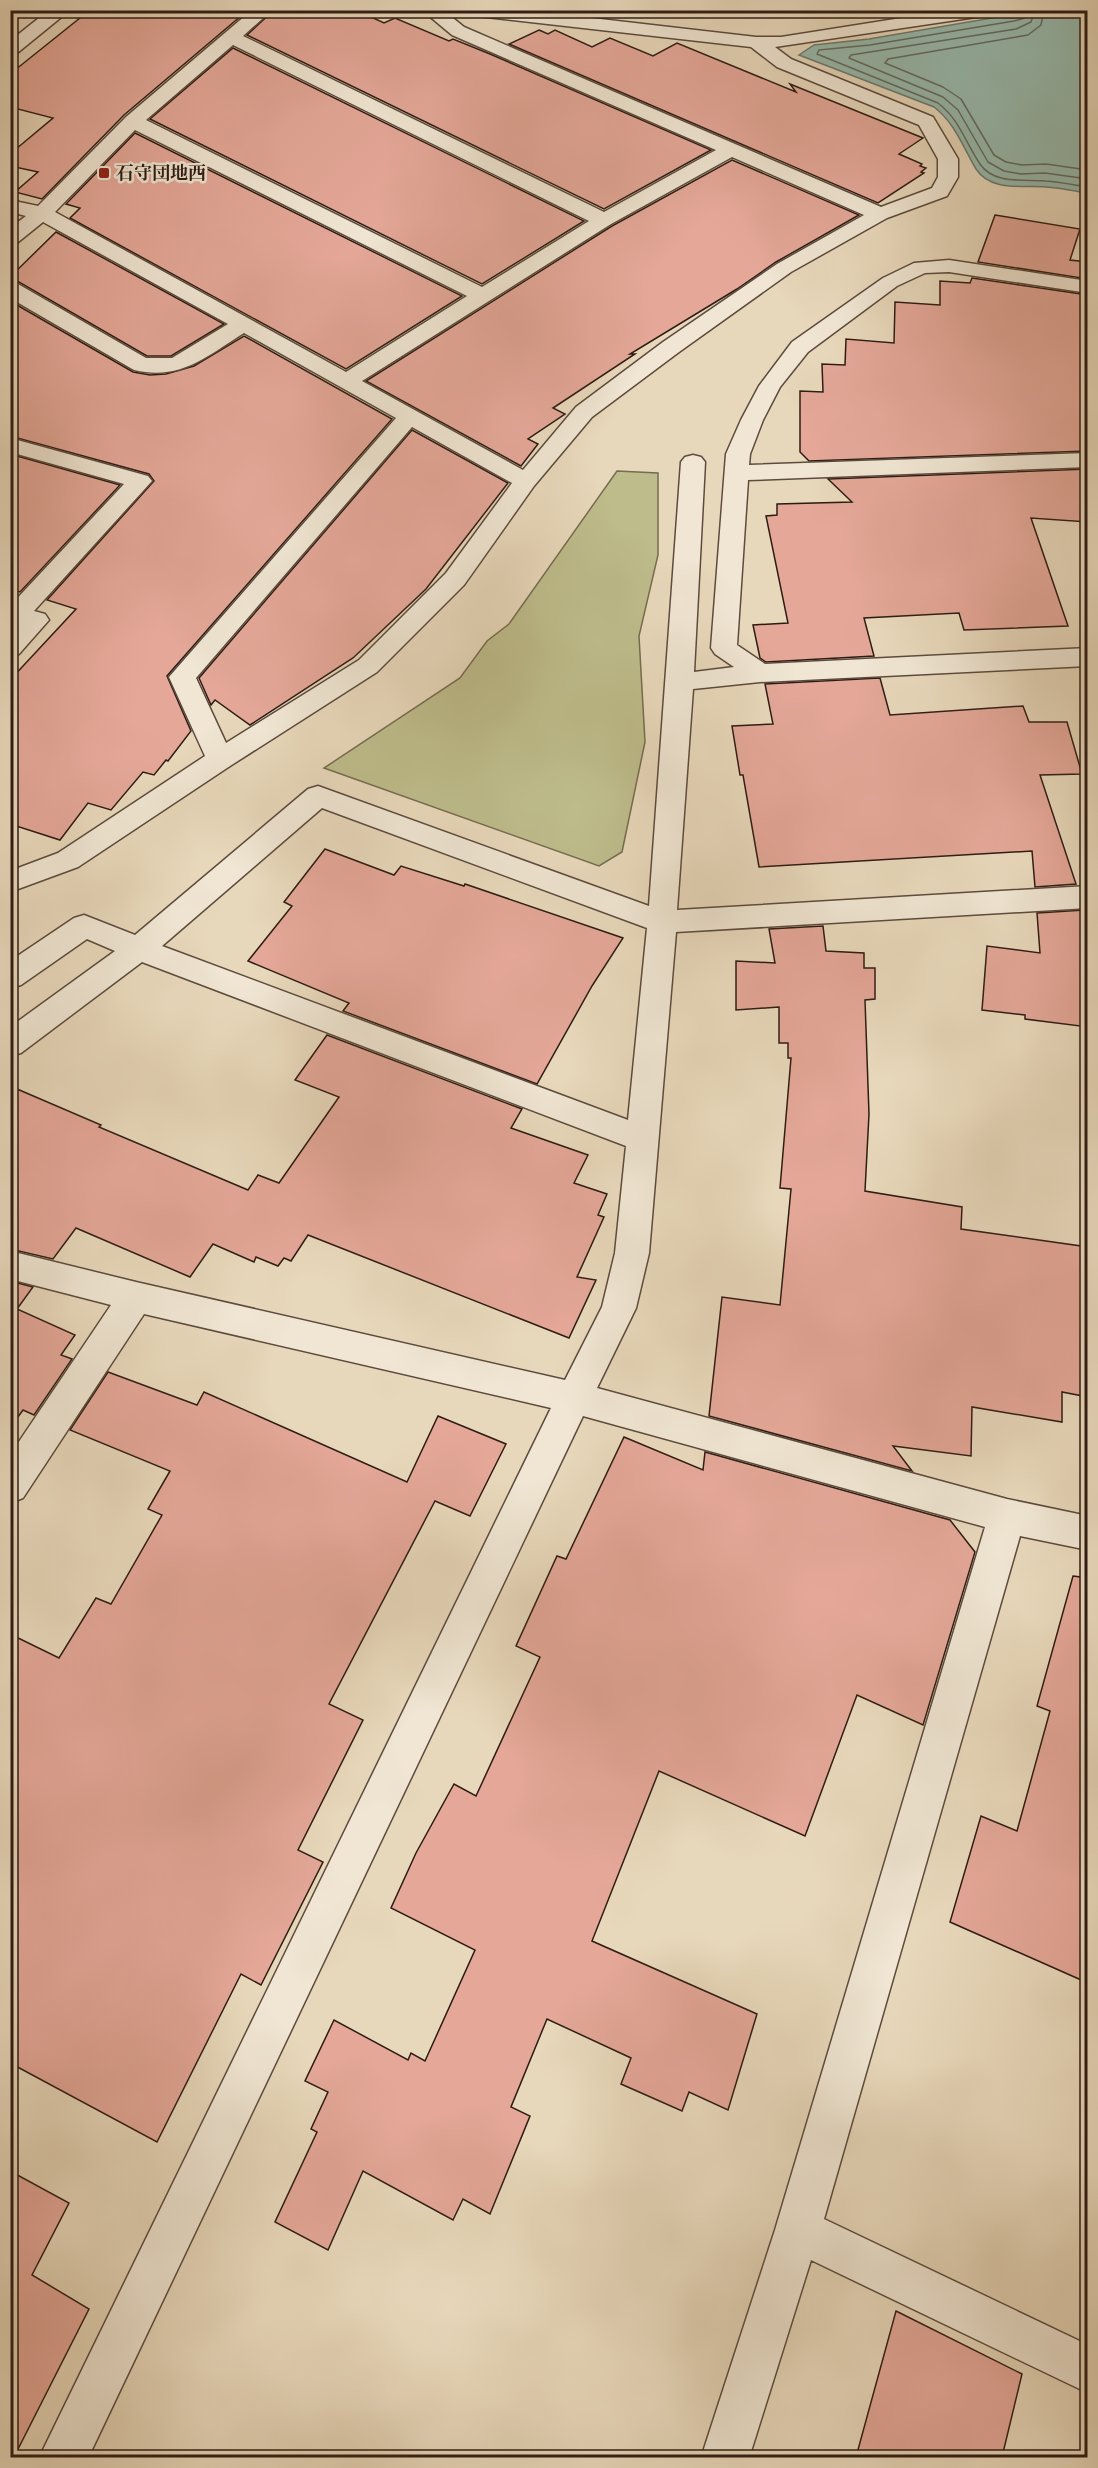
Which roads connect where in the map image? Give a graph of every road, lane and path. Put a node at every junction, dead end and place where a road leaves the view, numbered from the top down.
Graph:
1 (61, 10) edge
2 (263, 10) edge
3 (431, 10) edge
4 (469, 10) edge
5 (990, 10) edge
6 (516, 13) edge
7 (230, 37) junction
8 (756, 42) junction
9 (10, 50) edge
10 (133, 122) junction
11 (730, 150) junction
12 (10, 206) edge
13 (42, 213) junction
14 (880, 214) junction
15 (604, 220) junction
16 (10, 239) edge
17 (1088, 286) edge
18 (10, 290) edge
19 (483, 296) junction
20 (242, 325) junction
21 (347, 381) junction
22 (409, 417) junction
23 (10, 445) edge
24 (1088, 460) edge
25 (693, 462) dead end
26 (737, 473) junction
27 (526, 482) junction
28 (14, 613) edge
29 (10, 648) edge
30 (1088, 657) edge
31 (759, 672) junction
32 (680, 682) junction
33 (220, 759) junction
34 (10, 882) edge
35 (1088, 897) edge
36 (662, 922) junction
37 (139, 949) junction
38 (10, 977) edge
39 (10, 1044) edge
40 (644, 1139) junction
41 (10, 1265) edge
42 (136, 1297) junction
43 (573, 1398) junction
44 (10, 1486) edge
45 (1007, 1516) junction
46 (1088, 1533) edge
47 (798, 2230) junction
48 (1088, 2370) edge
49 (63, 2457) edge
50 (725, 2457) edge

1 - 9 street
2 - 7 street
3 - 11 street
4 - 6 street
5 - 8 street
6 - 8 street
7 - 10 street
7 - 15 street
8 - 14 street
10 - 13 street
10 - 19 street
11 - 14 street
11 - 15 street
12 - 13 street
13 - 16 street
13 - 20 street
14 - 27 street
15 - 19 street
17 - 26 street
18 - 20 street
19 - 21 street
20 - 21 street
21 - 22 street
22 - 27 street
22 - 33 street
23 - 28 street
24 - 26 street
25 - 32 street
26 - 31 street
27 - 33 street
28 - 29 street
30 - 31 street
31 - 32 street
32 - 36 street
33 - 34 street
35 - 36 street
36 - 37 street
36 - 40 street
37 - 38 street
37 - 39 street
37 - 40 street
40 - 43 street
41 - 42 street
42 - 43 street
42 - 44 street
43 - 45 street
43 - 49 street
45 - 46 street
45 - 47 street
47 - 48 street
47 - 50 street

